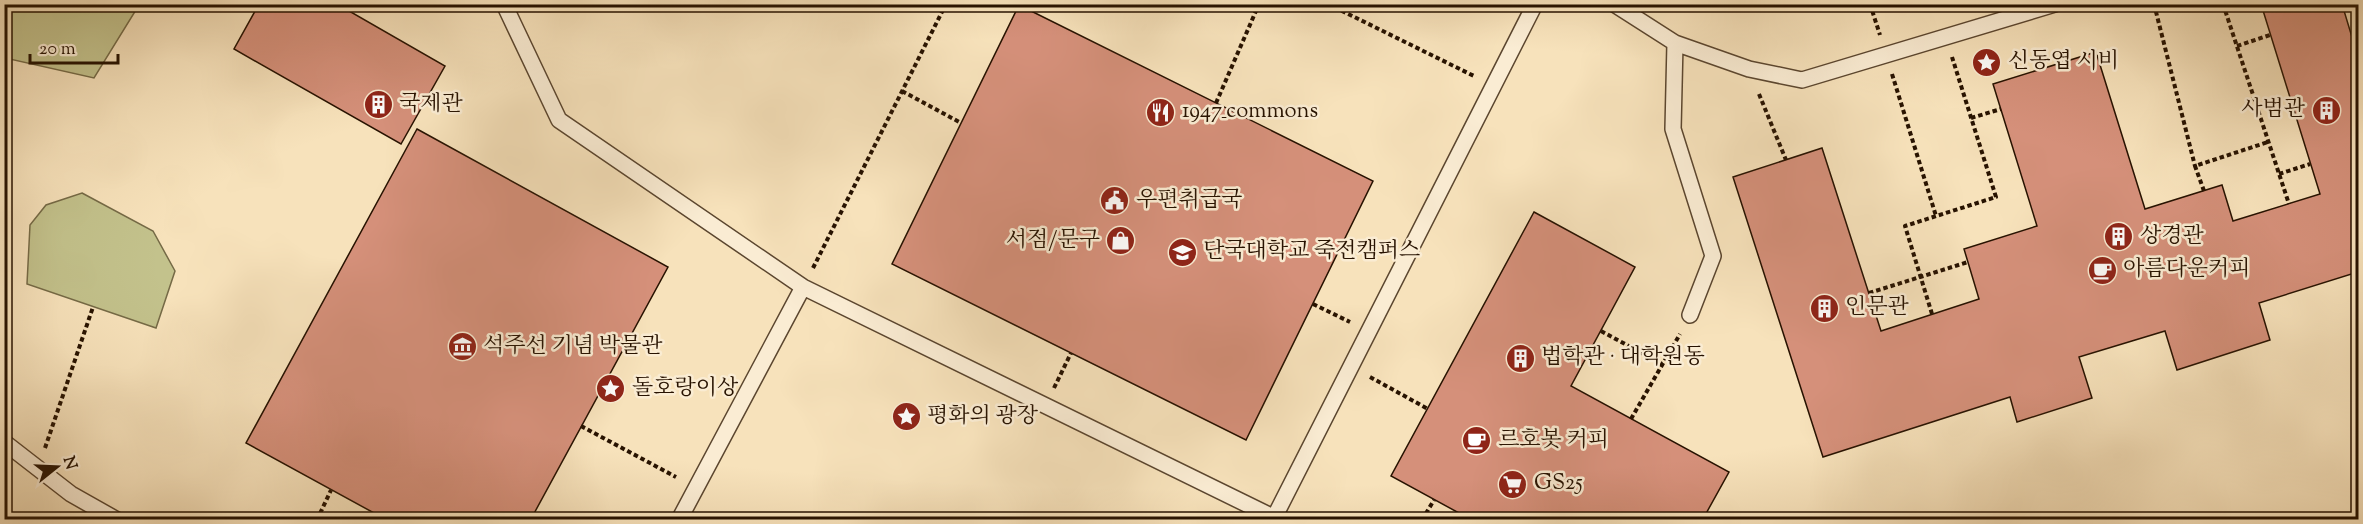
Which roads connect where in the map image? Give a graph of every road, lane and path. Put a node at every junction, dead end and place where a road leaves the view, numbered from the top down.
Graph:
1 (504, 4) edge
2 (946, 4) edge
3 (1259, 4) edge
4 (1328, 4) edge
5 (1535, 4) edge
6 (1614, 4) edge
7 (1870, 4) edge
8 (2055, 4) edge
9 (2154, 4) edge
10 (2223, 4) edge
11 (2270, 35) dead end
12 (1946, 37) junction
13 (1675, 44) junction
14 (2237, 46) junction
15 (1886, 54) junction
16 (1749, 69) junction
17 (1494, 86) junction
18 (902, 91) junction
19 (1216, 103) dead end
20 (2001, 109) dead end
21 (1971, 118) junction
22 (961, 123) dead end
23 (2268, 142) junction
24 (1786, 160) dead end
25 (2310, 164) dead end
26 (2195, 166) junction
27 (2279, 174) junction
28 (2204, 191) dead end
29 (2289, 204) dead end
30 (1936, 216) junction
31 (1968, 262) dead end
32 (1921, 277) junction
33 (803, 287) junction
34 (1869, 293) dead end
35 (1313, 304) dead end
36 (93, 307) dead end
37 (1932, 314) dead end
38 (1690, 315) joint
39 (1369, 331) junction
40 (1601, 331) dead end
41 (1071, 353) dead end
42 (1662, 364) junction
43 (1351, 367) junction
44 (1046, 406) junction
45 (1428, 409) dead end
46 (1631, 419) dead end
47 (582, 426) dead end
48 (4, 442) edge
49 (38, 469) junction
50 (696, 488) junction
51 (331, 490) dead end
52 (1434, 500) dead end
53 (117, 519) edge
54 (317, 519) edge
55 (679, 519) edge
56 (1276, 519) edge
57 (1422, 519) edge

1 - 33 lane
2 - 18 path
3 - 19 path
4 - 17 path
5 - 17 lane
6 - 13 lane
7 - 15 path
8 - 12 lane
9 - 26 path
10 - 14 path
11 - 14 path
12 - 15 lane
12 - 21 path
13 - 16 lane
13 - 38 lane
14 - 23 path
15 - 16 lane
15 - 30 path
16 - 24 path
17 - 39 lane
18 - 22 path
18 - 33 path
20 - 21 path
21 - 30 path
23 - 26 path
23 - 27 path
25 - 27 path
26 - 28 path
27 - 29 path
30 - 32 path
31 - 32 path
32 - 34 path
32 - 37 path
33 - 44 lane
33 - 50 lane
35 - 39 path
36 - 49 path
38 - 42 path
39 - 43 lane
40 - 42 path
41 - 44 path
42 - 46 path
43 - 45 path
43 - 56 lane
44 - 56 lane
47 - 50 path
48 - 49 lane
49 - 53 lane
50 - 55 lane
51 - 54 path
52 - 57 path

